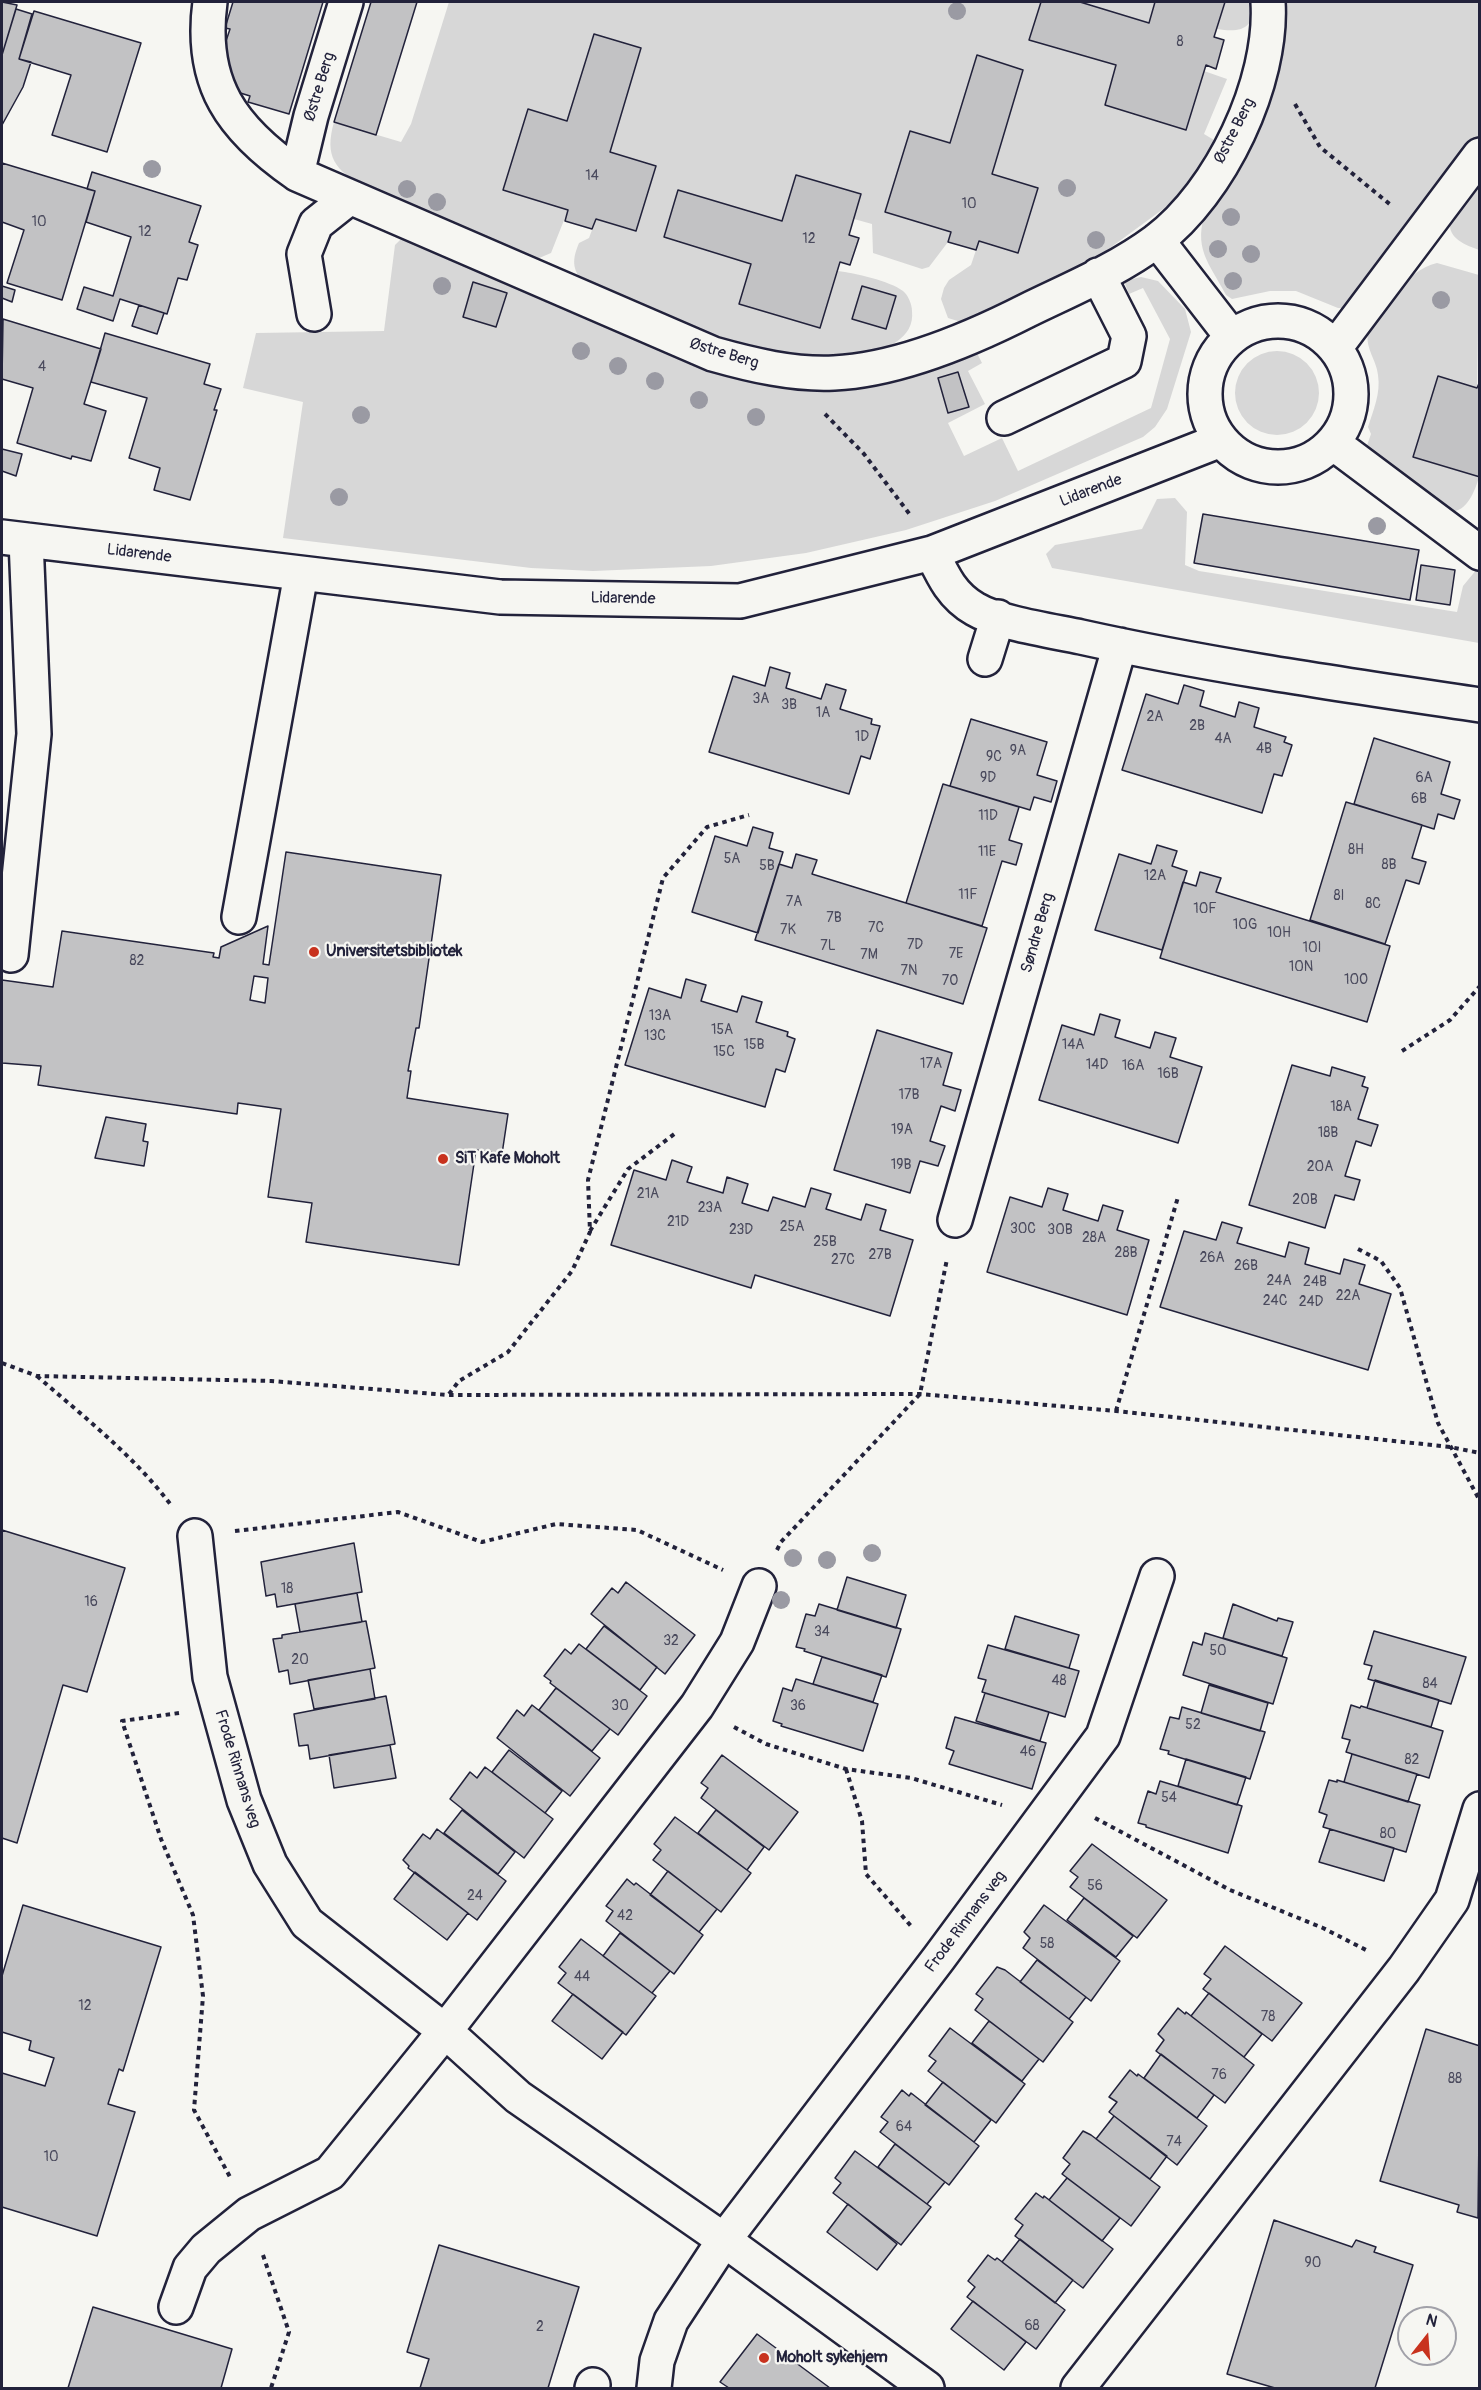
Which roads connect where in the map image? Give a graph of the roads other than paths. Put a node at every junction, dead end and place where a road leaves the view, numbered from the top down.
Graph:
1 (210, 2) edge
2 (346, 2) edge
3 (1268, 2) edge
4 (1479, 155) edge
5 (297, 174) junction
6 (350, 197) junction
7 (1156, 240) junction
8 (1098, 275) junction
9 (314, 314) dead end
10 (1232, 337) junction
11 (1335, 348) junction
12 (1004, 418) dead end
13 (1221, 440) junction
14 (1333, 443) junction
15 (14, 539) edge
16 (932, 553) junction
17 (1479, 553) edge
18 (301, 574) junction
19 (998, 617) junction
20 (1120, 645) junction
21 (985, 659) dead end
22 (1479, 705) edge
23 (239, 917) dead end
24 (11, 955) dead end
25 (955, 1220) road end
26 (195, 1536) road end
27 (1157, 1576) dead end
28 (759, 1586) road end
29 (1479, 1809) edge
30 (445, 2031) junction
31 (724, 2240) junction
32 (176, 2307) dead end
33 (654, 2388) edge
34 (927, 2388) edge
35 (1078, 2388) edge

1 - 5 street, Østre Berg
2 - 5 street, Østre Berg
3 - 7 street, Østre Berg
4 - 11 street
5 - 6 street, Østre Berg
6 - 8 street, Østre Berg
6 - 9 street
7 - 8 street, Østre Berg
7 - 10 street
8 - 12 street
10 - 11 street
10 - 13 street
11 - 14 street
13 - 14 street
13 - 16 street, Lidarende
14 - 17 street
15 - 18 street, Lidarende
15 - 24 street
16 - 18 street, Lidarende
16 - 19 street
18 - 23 street
19 - 20 street
19 - 21 street
20 - 22 street
20 - 25 street, Søndre Berg
26 - 30 street, Frode Rinnans veg
27 - 31 street, Frode Rinnans veg
28 - 30 street
29 - 35 street
30 - 31 street, Frode Rinnans veg
30 - 32 street
31 - 33 street, Frode Rinnans veg
31 - 34 street, Frode Rinnans veg

